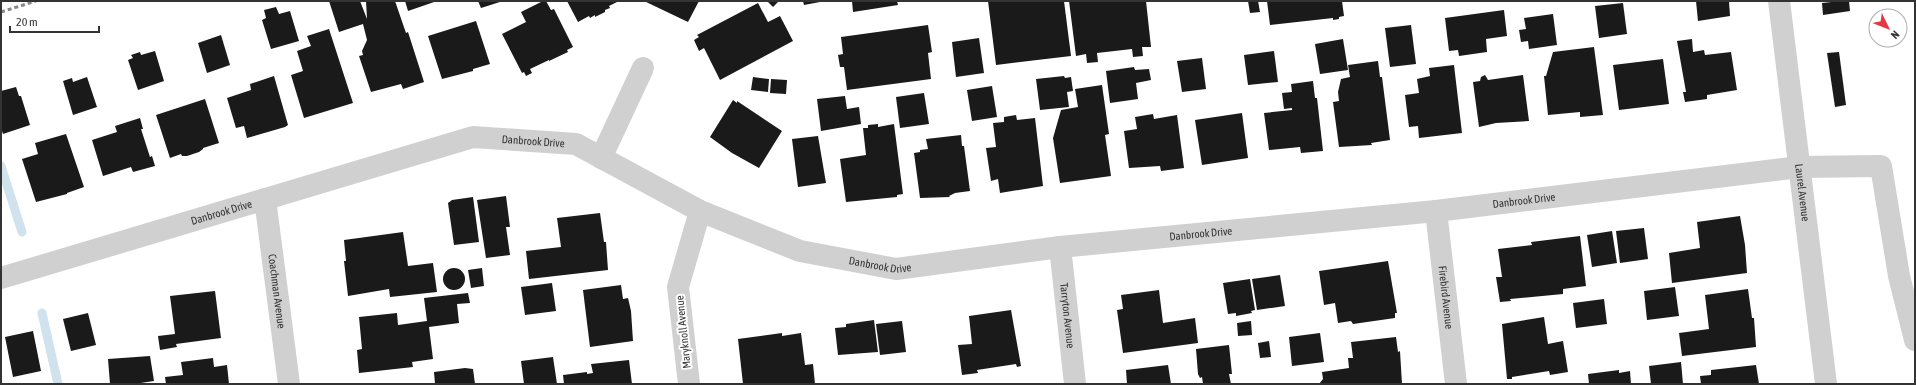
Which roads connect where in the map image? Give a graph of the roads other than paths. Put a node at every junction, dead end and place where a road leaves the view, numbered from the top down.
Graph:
1 (1779, 1) edge
2 (643, 68) dead end
3 (601, 158) junction
4 (1799, 167) junction
5 (266, 199) junction
6 (1436, 210) junction
7 (700, 211) junction
8 (1060, 247) junction
9 (1, 278) edge
10 (1915, 340) edge
11 (289, 384) edge
12 (689, 384) edge
13 (1074, 384) edge
14 (1456, 384) edge
15 (1826, 384) edge

1 - 4 street, Laurel Avenue
2 - 3 street
3 - 5 street, Danbrook Drive
3 - 7 street, Danbrook Drive
4 - 6 street, Danbrook Drive
4 - 10 street, Danbrook Drive
4 - 15 street, Laurel Avenue
5 - 9 street, Danbrook Drive
5 - 11 street, Coachman Avenue
6 - 8 street, Danbrook Drive
6 - 14 street, Firebird Avenue
7 - 8 street, Danbrook Drive
7 - 12 street, Maryknoll Avenue
8 - 13 street, Tarryton Avenue

